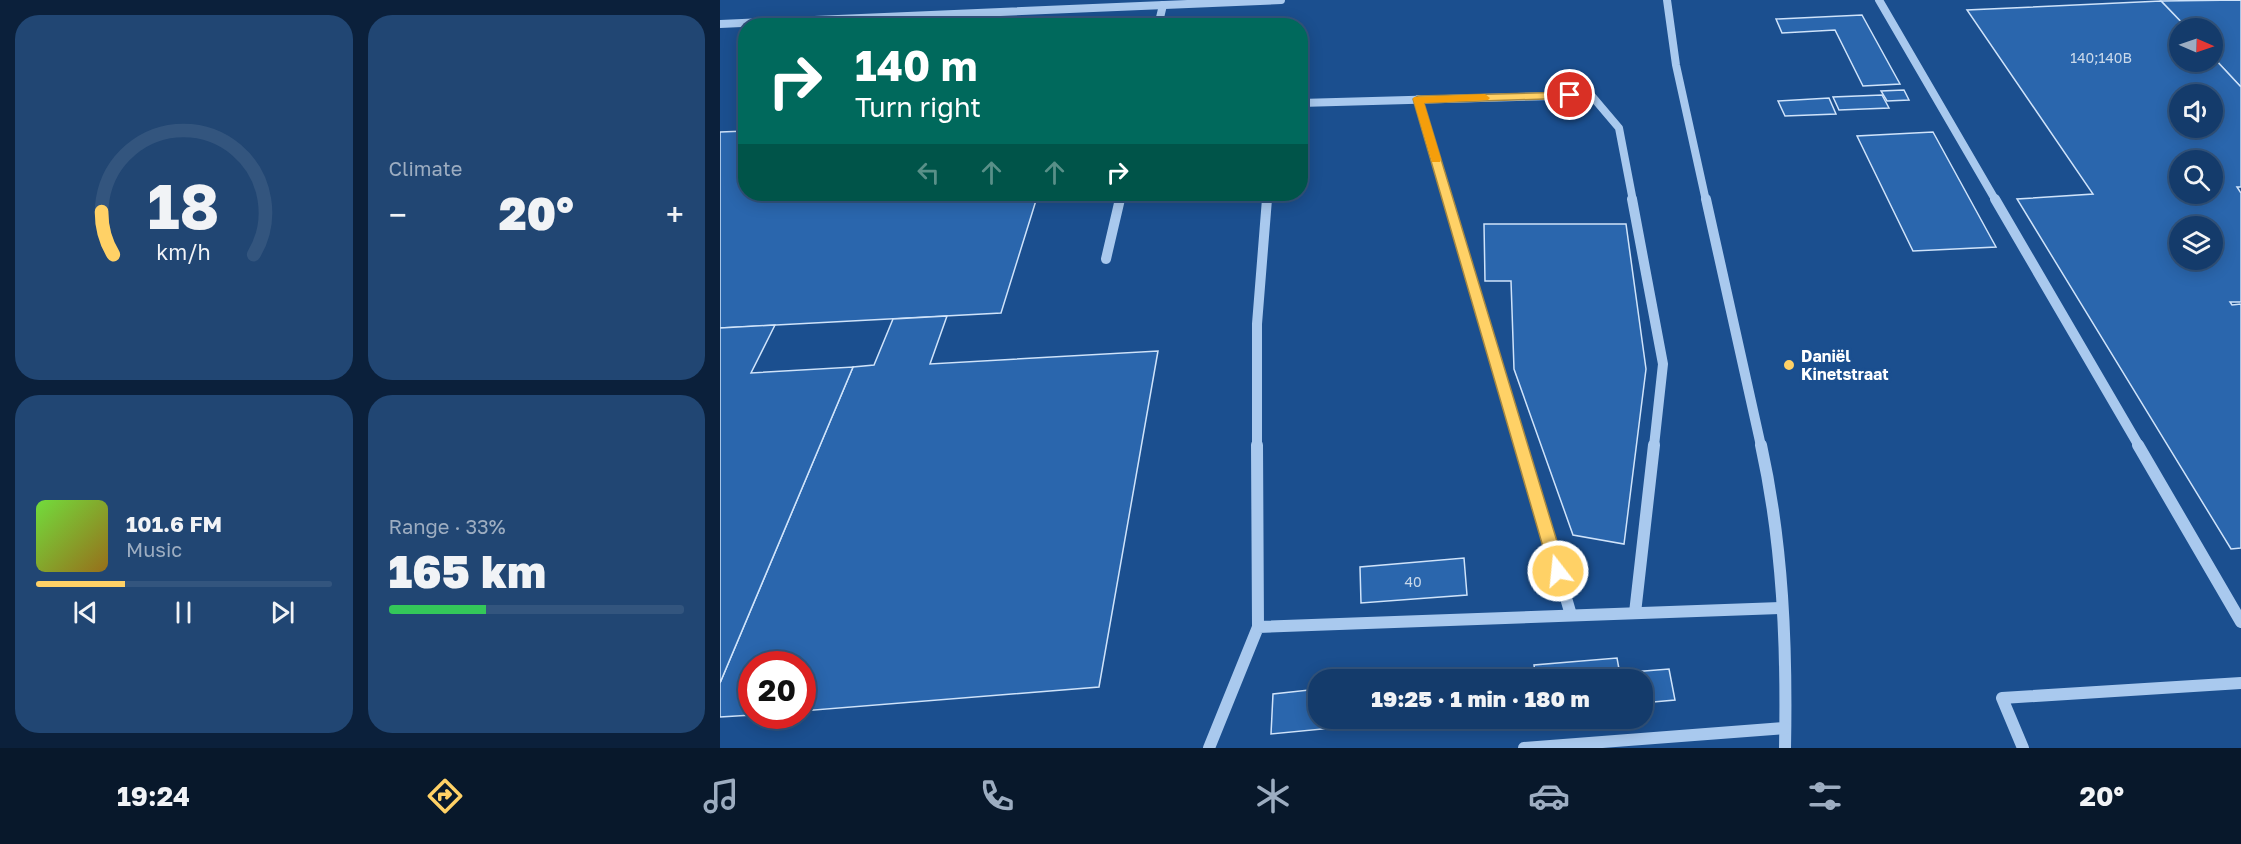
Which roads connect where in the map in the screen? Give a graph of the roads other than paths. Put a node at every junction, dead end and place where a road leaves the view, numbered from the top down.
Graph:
1 (1281, 0) edge
2 (1667, 0) edge
3 (1879, 0) edge
4 (1163, 5) junction
5 (860, 18) edge
6 (1160, 18) edge
7 (738, 23) edge
8 (720, 24) edge
9 (1418, 99) junction
10 (1308, 103) edge
11 (1119, 201) edge
12 (1266, 201) edge
13 (1106, 259) dead end
14 (1782, 608) junction
15 (1635, 613) junction
16 (1571, 615) junction
17 (2241, 622) edge
18 (1258, 627) junction
19 (2241, 683) edge
20 (1785, 728) junction
21 (1209, 748) edge
22 (1524, 748) edge
23 (1785, 748) edge
24 (2024, 748) edge

1 - 4 street
2 - 14 street
3 - 17 street
4 - 5 street
4 - 6 street
7 - 8 street
9 - 10 street
9 - 15 street
9 - 16 street
11 - 13 street
12 - 18 street
14 - 15 street
14 - 20 street
15 - 16 street
16 - 18 street
18 - 21 street
19 - 24 street
20 - 22 street
20 - 23 street

